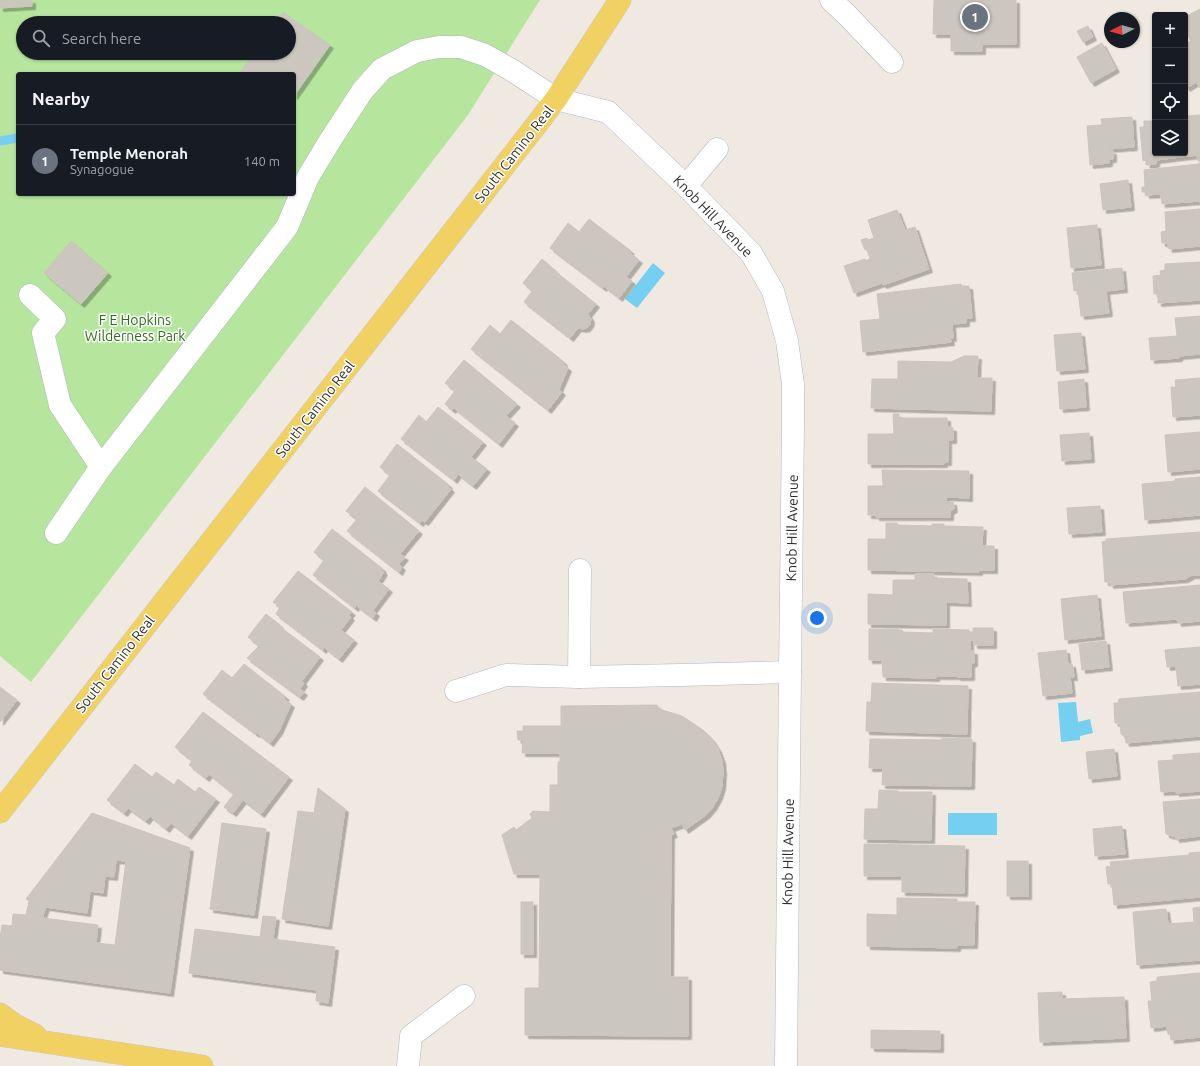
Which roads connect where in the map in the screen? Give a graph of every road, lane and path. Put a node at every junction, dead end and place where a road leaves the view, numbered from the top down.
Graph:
1 (620, 0) edge
2 (831, 0) edge
3 (892, 62) dead end
4 (556, 99) junction
5 (717, 148) dead end
6 (686, 186) junction
7 (30, 295) dead end
8 (101, 467) junction
9 (56, 534) dead end
10 (580, 570) dead end
11 (790, 672) junction
12 (579, 677) junction
13 (456, 691) dead end
14 (0, 812) edge
15 (464, 996) dead end
16 (0, 1014) edge
17 (0, 1034) edge
18 (46, 1042) junction
19 (202, 1066) edge
20 (408, 1066) edge
21 (786, 1066) edge

1 - 4 main road, South Camino Real
2 - 3 street
4 - 6 street, Knob Hill Avenue
4 - 8 street, Knob Hill Avenue
4 - 14 main road, South Camino Real
5 - 6 street
6 - 11 street, Knob Hill Avenue
7 - 8 street
8 - 9 street, Knob Hill Avenue
10 - 12 street
11 - 12 street
11 - 21 street, Knob Hill Avenue
12 - 13 street
15 - 20 street
16 - 18 main road
17 - 18 main road
18 - 19 main road

